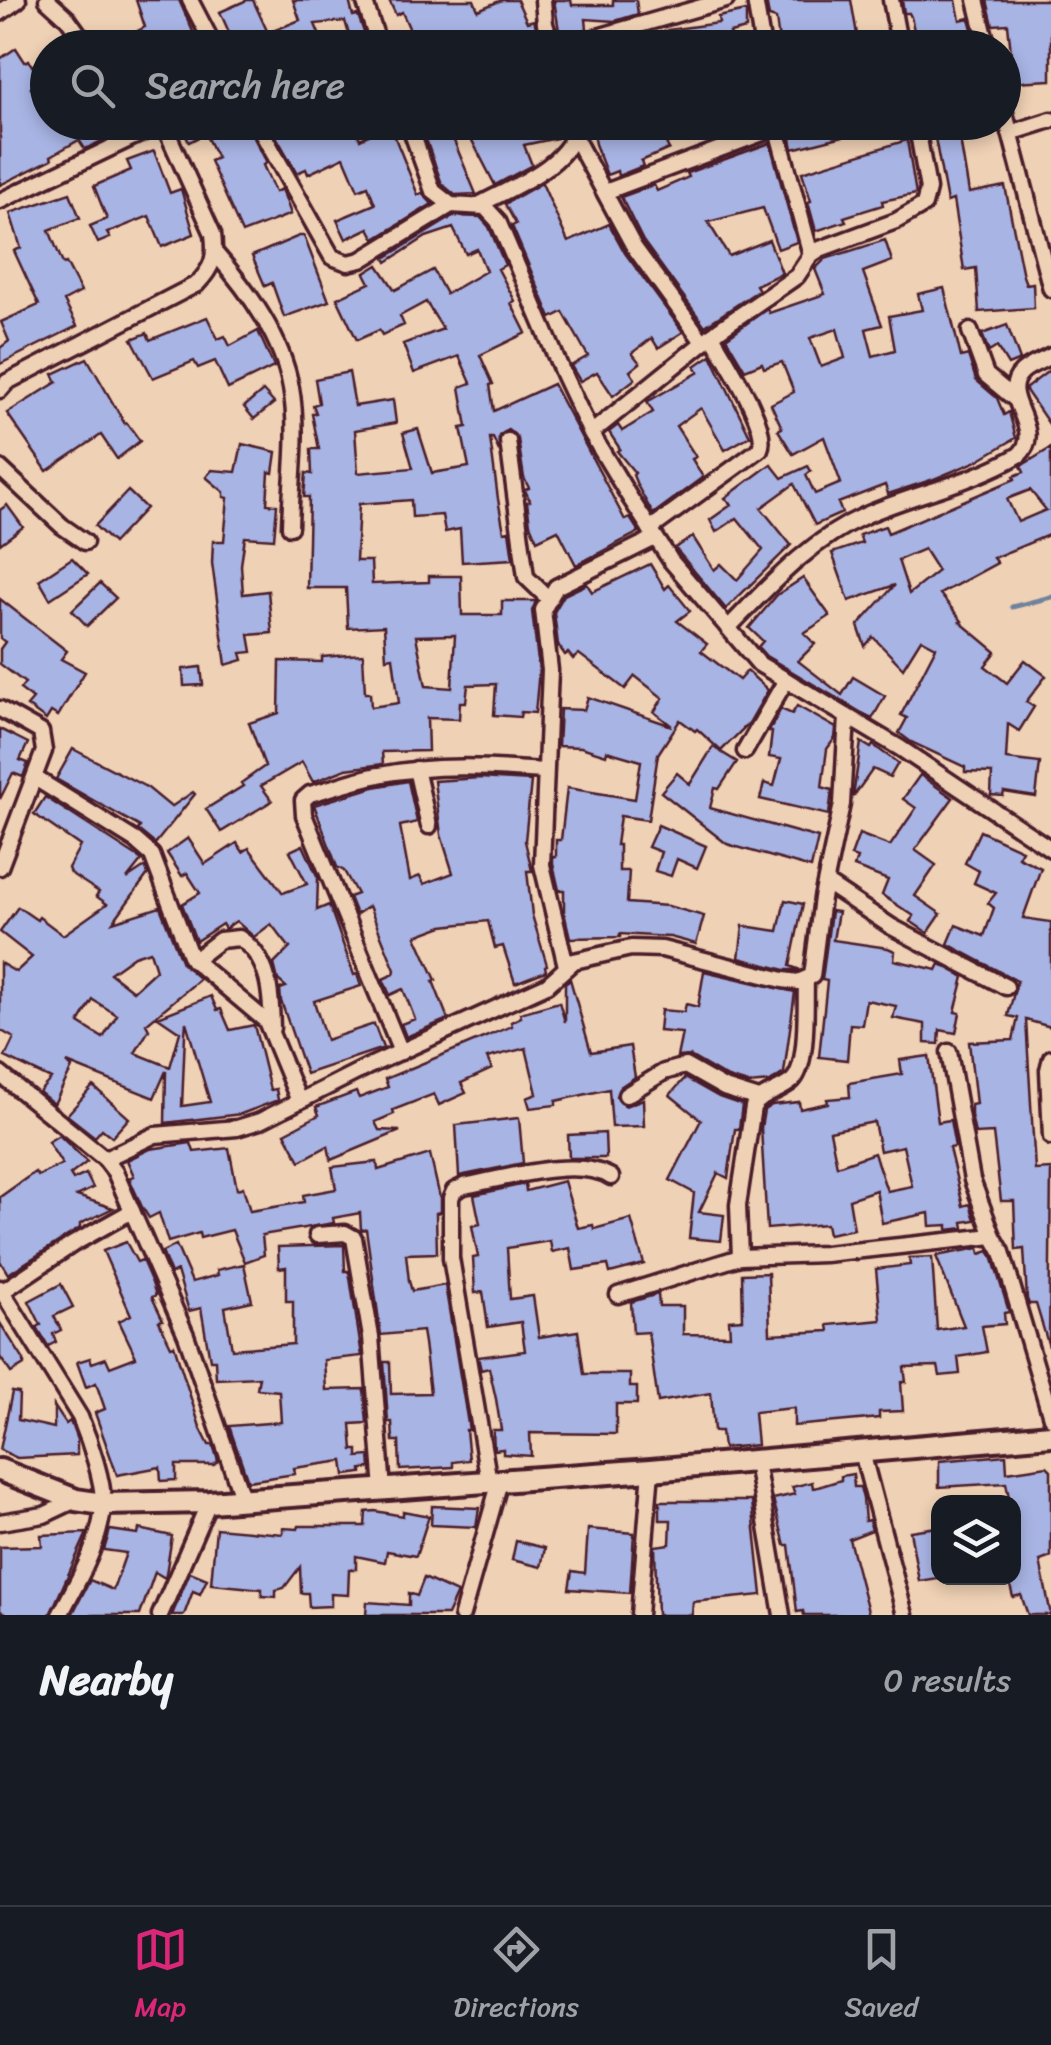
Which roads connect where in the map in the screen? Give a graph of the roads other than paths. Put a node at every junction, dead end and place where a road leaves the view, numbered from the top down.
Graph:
1 (18, 0) edge
2 (47, 0) edge
3 (190, 0) edge
4 (364, 0) edge
5 (542, 0) edge
6 (726, 0) edge
7 (756, 0) edge
8 (891, 0) edge
9 (976, 0) edge
10 (0, 14) edge
11 (76, 30) edge
12 (206, 30) edge
13 (374, 30) edge
14 (548, 30) edge
15 (620, 30) edge
16 (760, 30) edge
17 (897, 30) edge
18 (984, 30) edge
19 (1051, 120) edge
20 (1021, 130) edge
21 (115, 140) edge
22 (172, 140) edge
23 (266, 140) edge
24 (415, 140) edge
25 (572, 140) edge
26 (581, 140) edge
27 (737, 140) edge
28 (780, 140) edge
29 (919, 140) edge
30 (1012, 140) edge
31 (604, 192) junction
32 (0, 202) edge
33 (452, 204) junction
34 (478, 206) junction
35 (216, 254) junction
36 (810, 255) junction
37 (1051, 289) edge
38 (970, 331) dead end
39 (707, 338) junction
40 (1051, 356) edge
41 (0, 390) edge
42 (1016, 399) junction
43 (591, 432) junction
44 (508, 441) dead end
45 (0, 468) edge
46 (290, 528) dead end
47 (653, 533) junction
48 (85, 542) dead end
49 (548, 598) junction
50 (728, 628) junction
51 (786, 680) junction
52 (0, 709) edge
53 (847, 716) junction
54 (745, 751) dead end
55 (416, 770) junction
56 (545, 771) junction
57 (35, 778) junction
58 (428, 826) dead end
59 (1051, 848) edge
60 (1, 860) edge
61 (826, 882) junction
62 (194, 960) junction
63 (566, 966) junction
64 (806, 980) junction
65 (1006, 987) dead end
66 (272, 1030) junction
67 (401, 1052) junction
68 (949, 1052) dead end
69 (1051, 1058) edge
70 (0, 1074) edge
71 (626, 1095) dead end
72 (758, 1099) junction
73 (299, 1101) junction
74 (1051, 1138) edge
75 (105, 1159) junction
76 (611, 1177) dead end
77 (132, 1211) junction
78 (316, 1236) dead end
79 (993, 1236) junction
80 (740, 1257) junction
81 (1, 1290) edge
82 (618, 1295) dead end
83 (1051, 1417) edge
84 (1051, 1435) edge
85 (862, 1452) junction
86 (756, 1462) junction
87 (0, 1470) edge
88 (652, 1470) junction
89 (495, 1481) junction
90 (383, 1490) junction
91 (76, 1500) junction
92 (243, 1500) junction
93 (209, 1502) junction
94 (104, 1504) junction
95 (0, 1522) edge
96 (60, 1615) edge
97 (160, 1615) edge
98 (462, 1615) edge
99 (640, 1615) edge
100 (782, 1615) edge
101 (905, 1615) edge

1 - 10 street
2 - 11 street
3 - 12 street
4 - 13 street
5 - 14 street
6 - 15 street
7 - 16 street
8 - 17 street
9 - 18 street
19 - 20 street
21 - 32 street
22 - 35 street
23 - 33 street
24 - 33 street
25 - 34 street
26 - 31 street
27 - 31 street
28 - 36 street
29 - 36 street
30 - 37 street
31 - 39 street
33 - 34 street
34 - 43 street
35 - 41 street
35 - 46 street
36 - 39 street
38 - 42 street
39 - 43 street
39 - 47 street
40 - 42 street
42 - 50 street
43 - 47 street
44 - 49 street
45 - 48 street
47 - 49 street
47 - 50 street
49 - 56 street
50 - 51 street
51 - 53 street
51 - 54 street
52 - 57 street
53 - 59 street
53 - 61 street
55 - 56 street
55 - 58 street
55 - 67 street
56 - 63 street
57 - 60 street
57 - 62 street
61 - 64 street
61 - 65 street
62 - 66 street
62 - 66 street
63 - 64 street
63 - 67 street
64 - 72 street
66 - 73 street
67 - 73 street
68 - 79 street
69 - 74 street
70 - 75 street
71 - 72 street
72 - 80 street
73 - 75 street
75 - 77 street
76 - 89 street
77 - 81 street
77 - 92 street
78 - 90 street
79 - 80 street
79 - 83 street
80 - 82 street
81 - 94 street
84 - 85 main road
85 - 86 main road
85 - 101 street
86 - 88 main road
86 - 100 street
87 - 91 main road
88 - 89 main road
88 - 99 street
89 - 90 main road
89 - 98 street
90 - 92 main road
91 - 94 main road
91 - 95 street
92 - 93 main road
93 - 94 main road
93 - 97 street
94 - 96 street

